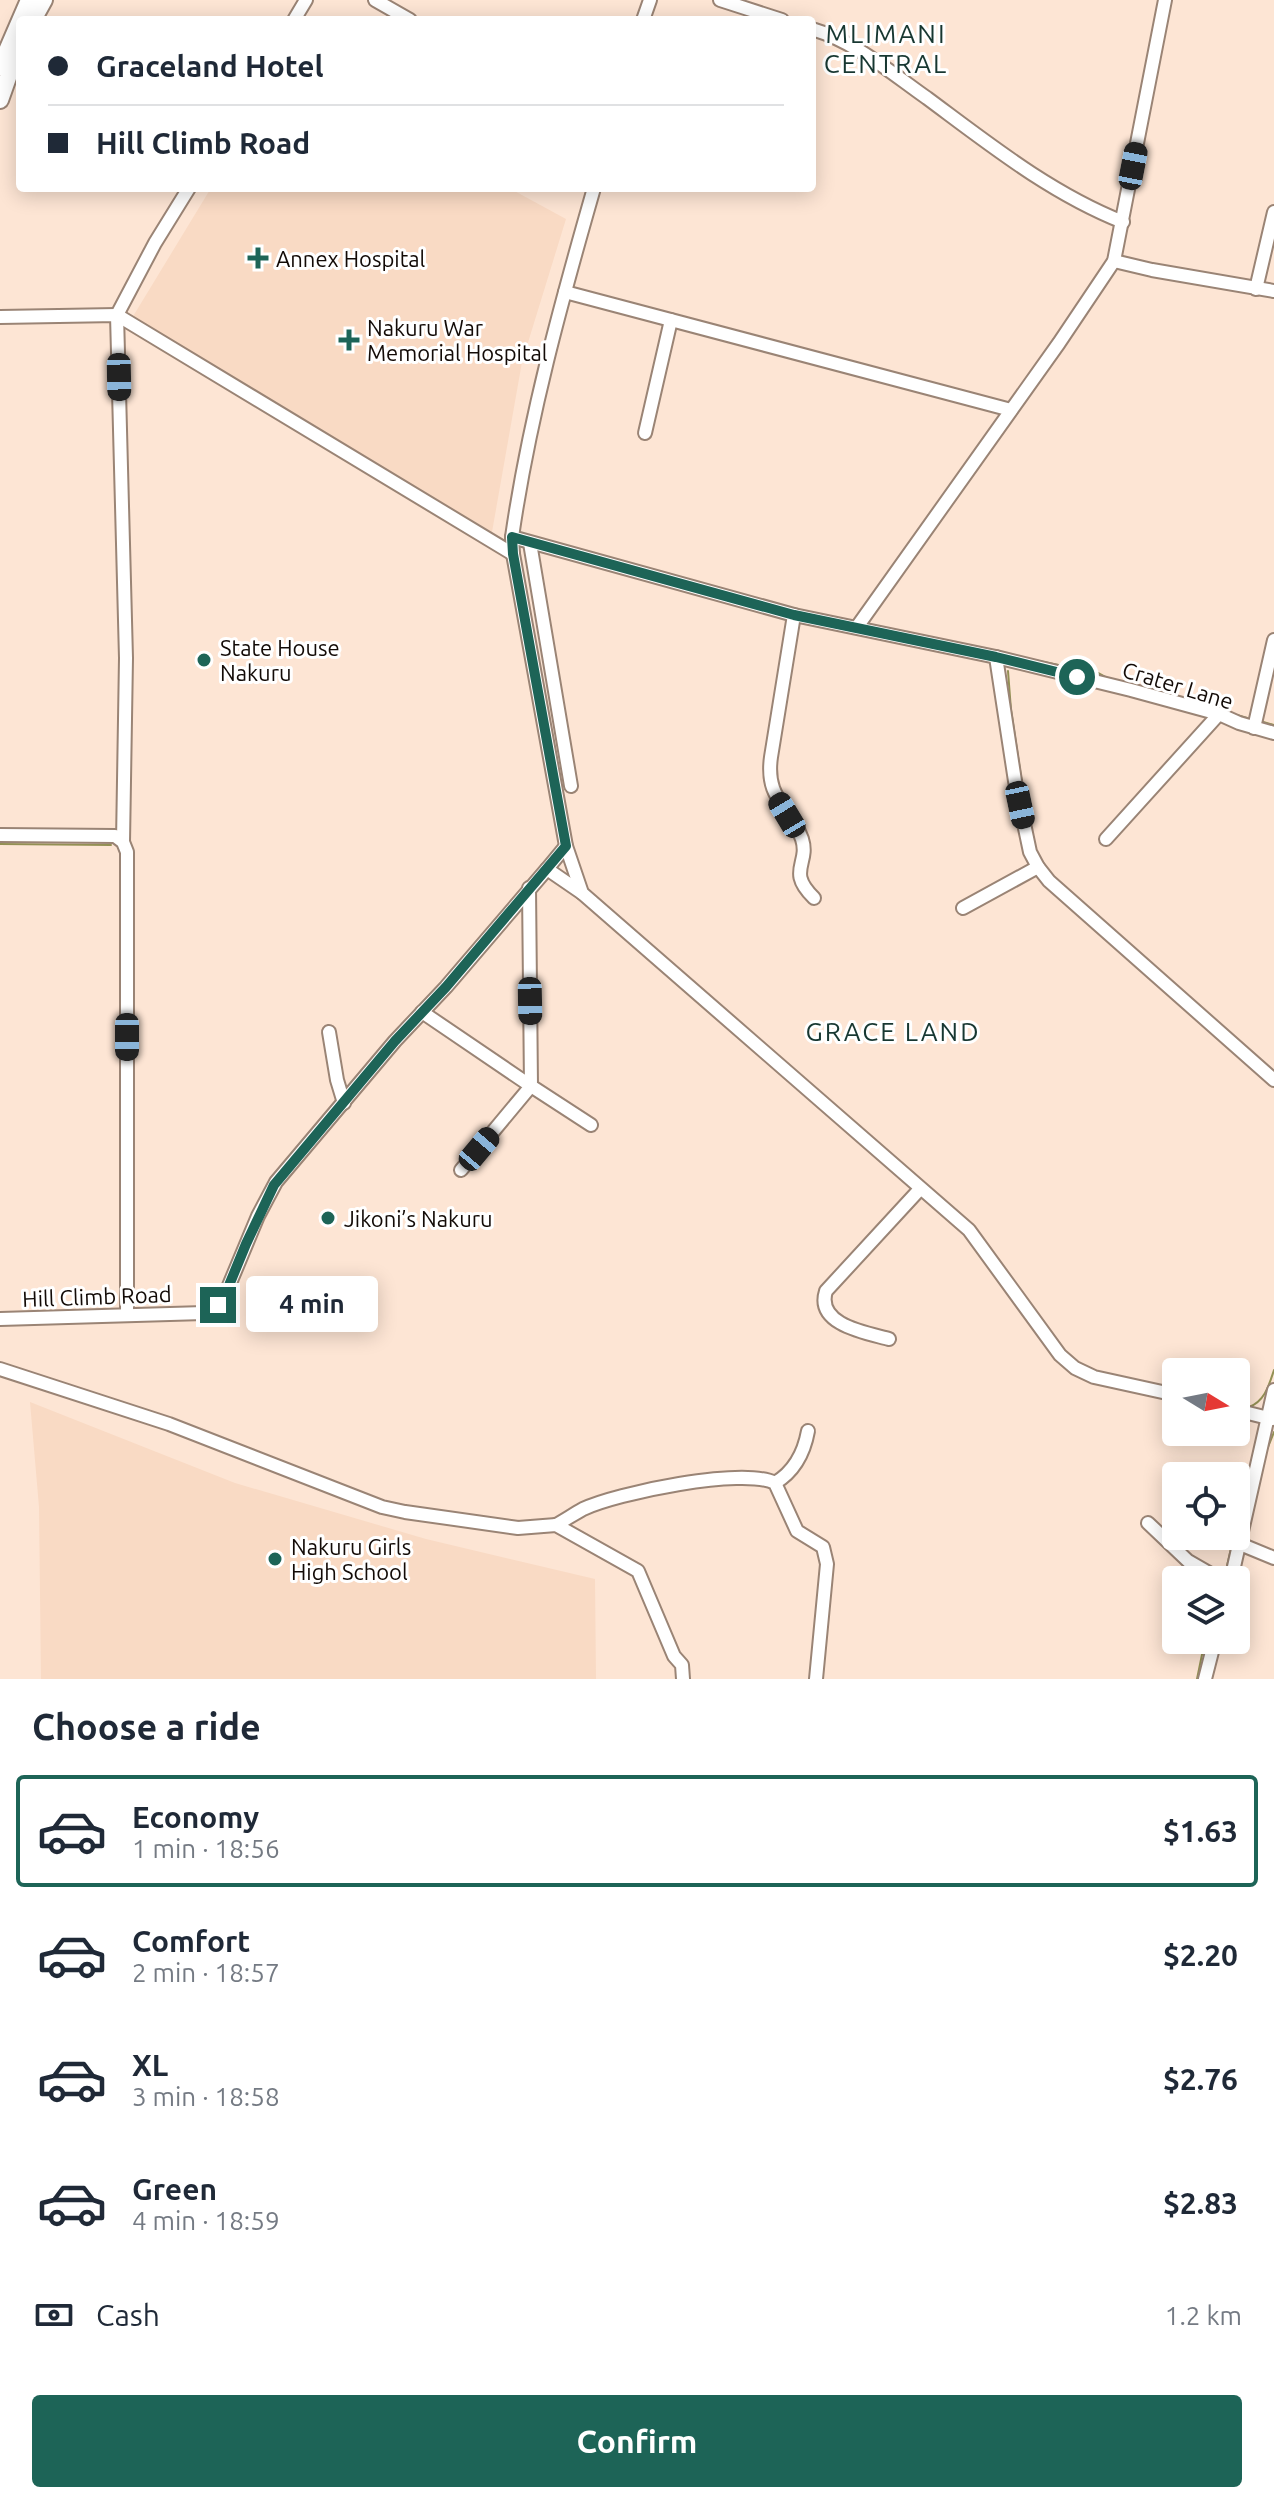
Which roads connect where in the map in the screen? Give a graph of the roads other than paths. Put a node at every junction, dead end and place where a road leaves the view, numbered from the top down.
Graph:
1 (375, 0) edge
2 (720, 0) edge
3 (1165, 0) edge
4 (403, 16) edge
5 (770, 16) edge
6 (16, 30) edge
7 (816, 31) edge
8 (16, 57) edge
9 (0, 67) edge
10 (0, 100) edge
11 (187, 192) edge
12 (593, 192) edge
13 (1274, 212) edge
14 (1123, 222) junction
15 (1114, 261) junction
16 (1256, 289) junction
17 (1274, 291) edge
18 (565, 292) junction
19 (117, 315) junction
20 (0, 317) edge
21 (671, 320) junction
22 (1011, 410) junction
23 (645, 433) dead end
24 (512, 537) junction
25 (530, 543) junction
26 (513, 554) junction
27 (794, 615) junction
28 (857, 627) junction
29 (1274, 640) edge
30 (996, 657) junction
31 (1219, 714) junction
32 (1254, 728) junction
33 (1274, 733) edge
34 (571, 786) dead end
35 (0, 835) edge
36 (1106, 839) dead end
37 (123, 842) junction
38 (566, 846) junction
39 (1038, 867) junction
40 (547, 869) junction
41 (529, 888) junction
42 (582, 893) junction
43 (814, 898) dead end
44 (963, 908) dead end
45 (422, 1012) junction
46 (329, 1032) dead end
47 (1274, 1080) edge
48 (531, 1086) junction
49 (344, 1103) junction
50 (591, 1125) dead end
51 (461, 1170) dead end
52 (920, 1189) junction
53 (127, 1314) junction
54 (0, 1319) edge
55 (889, 1339) dead end
56 (0, 1369) edge
57 (1274, 1390) edge
58 (1162, 1392) edge
59 (1250, 1413) edge
60 (1270, 1418) edge
61 (808, 1431) dead end
62 (775, 1483) junction
63 (1250, 1502) edge
64 (1148, 1523) dead end
65 (556, 1525) junction
66 (1250, 1548) edge
67 (1274, 1558) edge
68 (1197, 1566) edge
69 (1211, 1654) edge
70 (683, 1679) edge
71 (816, 1679) edge
72 (1205, 1679) edge

1 - 4 street
2 - 5 street
3 - 14 street
6 - 9 highway
7 - 14 street
8 - 10 highway
11 - 19 street
12 - 18 street
13 - 16 street
14 - 15 street
15 - 16 street
15 - 22 street
16 - 17 street
18 - 21 street
18 - 24 street
19 - 20 street
19 - 26 street
19 - 37 street
21 - 22 street
21 - 23 street
22 - 28 street
24 - 25 street, Crater Lane
24 - 26 street
25 - 27 street, Crater Lane
25 - 34 street
26 - 38 street
27 - 28 street, Crater Lane
27 - 43 street
28 - 30 street, Crater Lane
29 - 32 street
30 - 31 street, Crater Lane
30 - 39 street
31 - 32 street, Crater Lane
31 - 36 street
32 - 33 street, Crater Lane
35 - 37 street
37 - 53 street
38 - 40 street, Hill Climb Road
38 - 42 street
39 - 44 street
39 - 47 street
40 - 41 street, Hill Climb Road
40 - 42 street
41 - 45 street, Hill Climb Road
41 - 48 street
42 - 52 street
45 - 48 street
45 - 49 street, Hill Climb Road
46 - 49 street
48 - 50 street
48 - 51 street
49 - 53 street, Hill Climb Road
52 - 55 street
52 - 58 street
53 - 54 street, Hill Climb Road
56 - 65 street
57 - 60 street
59 - 60 street
60 - 63 street
61 - 62 street
62 - 65 street
62 - 71 street
64 - 68 street
65 - 70 street
66 - 67 street
69 - 72 street

